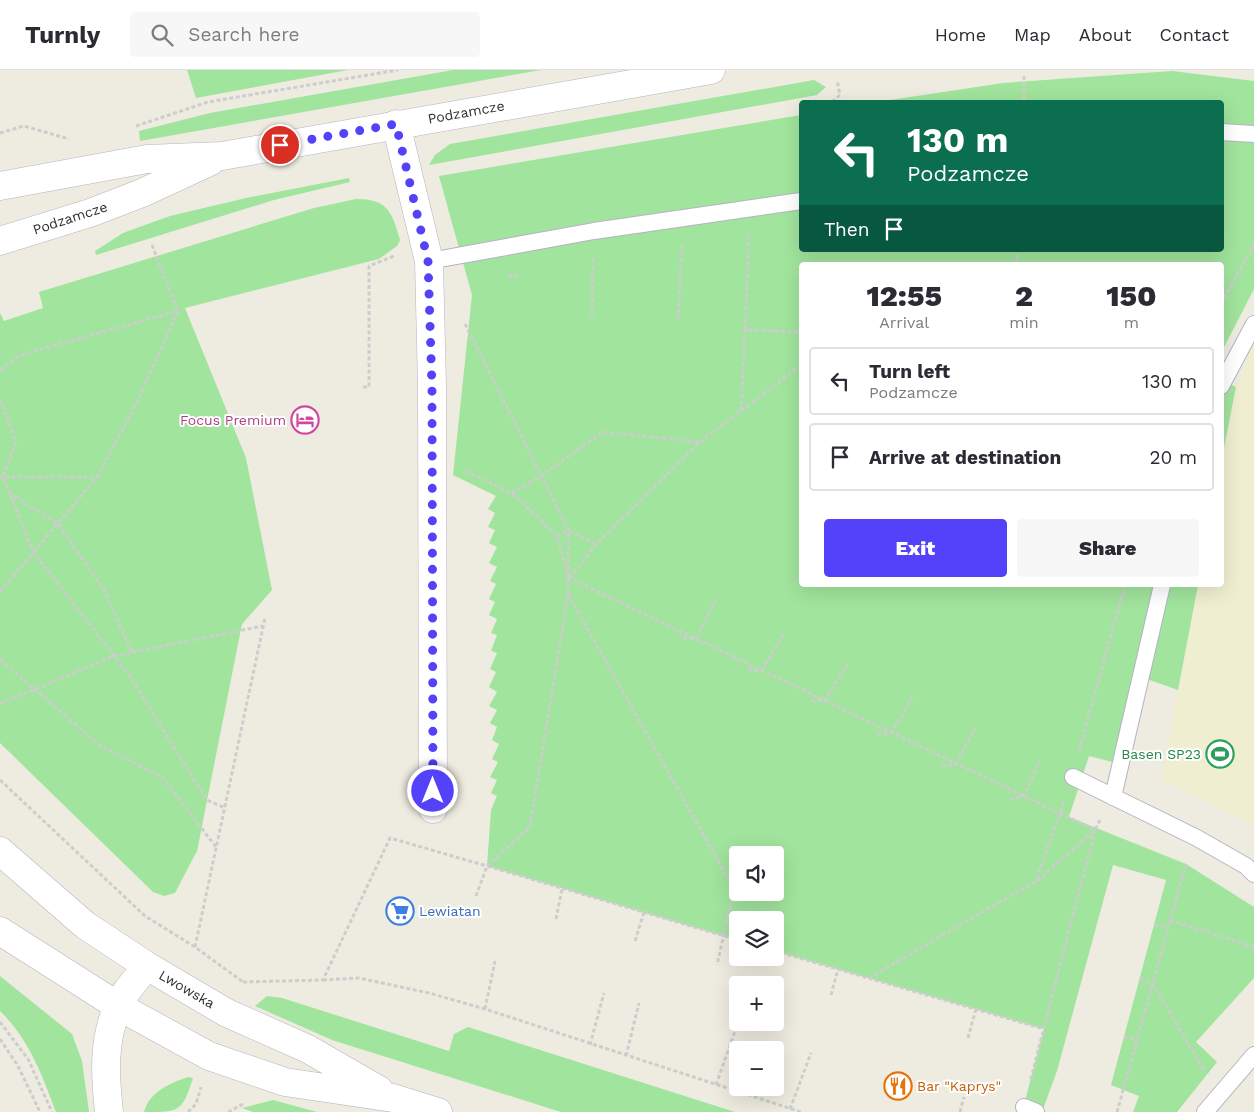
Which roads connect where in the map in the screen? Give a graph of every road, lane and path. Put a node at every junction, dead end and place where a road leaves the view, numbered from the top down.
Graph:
1 (398, 70) edge
2 (711, 70) edge
3 (1024, 76) dead end
4 (837, 80) dead end
5 (834, 100) edge
6 (1024, 100) edge
7 (396, 124) junction
8 (127, 129) dead end
9 (1224, 132) edge
10 (0, 134) edge
11 (1254, 134) edge
12 (71, 139) dead end
13 (222, 156) junction
14 (0, 186) edge
15 (799, 201) edge
16 (750, 208) junction
17 (684, 220) junction
18 (594, 232) junction
19 (0, 241) edge
20 (1254, 244) edge
21 (152, 245) dead end
22 (399, 254) dead end
23 (428, 261) junction
24 (1224, 299) edge
25 (178, 310) junction
26 (592, 314) dead end
27 (462, 319) dead end
28 (678, 320) dead end
29 (1254, 324) edge
30 (745, 330) junction
31 (799, 332) edge
32 (799, 367) edge
33 (0, 370) edge
34 (1224, 380) edge
35 (363, 387) dead end
36 (0, 399) edge
37 (741, 412) junction
38 (700, 442) junction
39 (460, 468) dead end
40 (541, 476) junction
41 (2, 477) edge
42 (97, 477) junction
43 (512, 492) junction
44 (9, 493) junction
45 (58, 524) junction
46 (569, 531) junction
47 (557, 536) junction
48 (596, 544) junction
49 (34, 553) junction
50 (570, 578) junction
51 (1124, 587) edge
52 (1162, 587) edge
53 (0, 592) edge
54 (568, 594) junction
55 (716, 598) dead end
56 (265, 618) dead end
57 (263, 626) junction
58 (785, 632) dead end
59 (683, 638) dead end
60 (696, 638) junction
61 (132, 652) junction
62 (114, 656) junction
63 (0, 659) edge
64 (848, 664) dead end
65 (748, 670) dead end
66 (762, 670) junction
67 (35, 689) junction
68 (913, 696) dead end
69 (825, 700) junction
70 (811, 701) dead end
71 (0, 704) edge
72 (975, 728) dead end
73 (892, 732) junction
74 (877, 734) dead end
75 (1040, 760) dead end
76 (957, 763) junction
77 (942, 766) dead end
78 (1073, 777) junction
79 (1024, 796) junction
80 (1113, 797) junction
81 (1010, 800) dead end
82 (225, 808) junction
83 (433, 809) dead end
84 (1060, 813) junction
85 (1095, 830) junction
86 (1197, 838) junction
87 (216, 848) junction
88 (0, 851) edge
89 (487, 866) junction
90 (1254, 874) edge
91 (1036, 881) junction
92 (562, 889) junction
93 (476, 896) dead end
94 (644, 912) junction
95 (556, 919) dead end
96 (1170, 920) junction
97 (1154, 925) dead end
98 (1168, 927) junction
99 (0, 931) edge
100 (725, 936) junction
101 (729, 937) edge
102 (635, 942) dead end
103 (1254, 946) edge
104 (195, 947) dead end
105 (784, 954) edge
106 (495, 961) dead end
107 (717, 965) dead end
108 (147, 966) junction
109 (838, 969) junction
110 (869, 978) junction
111 (1140, 978) dead end
112 (324, 980) junction
113 (243, 982) dead end
114 (1153, 984) junction
115 (604, 993) dead end
116 (831, 995) dead end
117 (639, 1003) dead end
118 (118, 1006) junction
119 (485, 1008) junction
120 (976, 1009) junction
121 (0, 1022) edge
122 (1044, 1029) junction
123 (735, 1031) dead end
124 (1124, 1036) dead end
125 (968, 1038) dead end
126 (0, 1039) edge
127 (1137, 1040) junction
128 (590, 1045) junction
129 (811, 1053) dead end
130 (1254, 1055) edge
131 (626, 1056) junction
132 (716, 1085) junction
133 (1219, 1096) junction
134 (964, 1097) dead end
135 (393, 1098) junction
136 (196, 1104) dead end
137 (790, 1109) junction
138 (1030, 1109) edge
139 (40, 1112) edge
140 (52, 1112) edge
141 (109, 1112) edge
142 (188, 1112) edge
143 (438, 1112) edge
144 (801, 1112) edge
145 (960, 1112) edge
146 (1117, 1112) edge
147 (1205, 1112) edge

1 - 8 path
2 - 7 street, Podzamcze
3 - 6 path
4 - 5 path
7 - 13 street, Podzamcze
7 - 23 street
9 - 11 lane
10 - 12 path
13 - 14 street, Podzamcze
13 - 19 street, Podzamcze
15 - 16 lane
16 - 17 lane
16 - 30 path
17 - 18 lane
17 - 28 path
18 - 23 lane
18 - 26 path
20 - 24 path
21 - 25 path
22 - 35 path
23 - 83 street
25 - 33 path
25 - 42 path
27 - 40 path
29 - 34 lane
30 - 31 path
30 - 37 path
32 - 37 path
36 - 41 path
37 - 38 path
38 - 40 path
38 - 48 path
39 - 43 path
40 - 43 path
40 - 46 path
41 - 42 path
41 - 44 path
42 - 45 path
43 - 47 path
44 - 45 path
44 - 49 path
45 - 49 path
45 - 61 path
46 - 47 path
46 - 48 path
46 - 50 path
47 - 50 path
48 - 50 path
49 - 53 path
49 - 62 path
50 - 54 path
50 - 60 path
51 - 78 path
52 - 80 lane
54 - 89 path
54 - 100 path
55 - 60 path
56 - 57 path
57 - 61 path
57 - 82 path
58 - 66 path
59 - 60 path
60 - 66 path
61 - 62 path
62 - 67 path
62 - 82 path
63 - 67 path
64 - 69 path
65 - 66 path
66 - 69 path
67 - 71 path
67 - 87 path
68 - 73 path
69 - 70 path
69 - 73 path
72 - 76 path
73 - 74 path
73 - 76 path
75 - 79 path
76 - 77 path
76 - 79 path
78 - 80 lane
78 - 84 path
79 - 81 path
79 - 84 path
80 - 85 path
80 - 86 lane
82 - 87 path
84 - 85 path
84 - 91 path
85 - 91 path
85 - 122 path
86 - 90 lane
86 - 96 path
87 - 104 path
88 - 108 street, Lwowska
89 - 92 path
89 - 93 path
89 - 112 path
91 - 110 path
92 - 94 path
92 - 95 path
94 - 100 path
94 - 102 path
96 - 98 path
96 - 103 path
97 - 98 path
98 - 114 path
99 - 118 street, Lwowska
100 - 101 path
100 - 107 path
105 - 109 path
106 - 119 path
108 - 118 street
108 - 135 street, Lwowska
109 - 110 path
109 - 116 path
110 - 120 path
111 - 114 path
112 - 113 path
112 - 119 path
114 - 127 path
114 - 133 path
115 - 128 path
117 - 131 path
118 - 135 street, Lwowska
118 - 141 street
119 - 128 path
120 - 122 path
120 - 125 path
121 - 140 path
122 - 138 path
123 - 132 path
124 - 127 path
126 - 139 path
127 - 146 path
128 - 131 path
129 - 137 path
130 - 133 lane
131 - 132 path
132 - 137 path
133 - 147 lane
134 - 145 path
135 - 143 street, Lwowska
136 - 142 path
137 - 144 path

